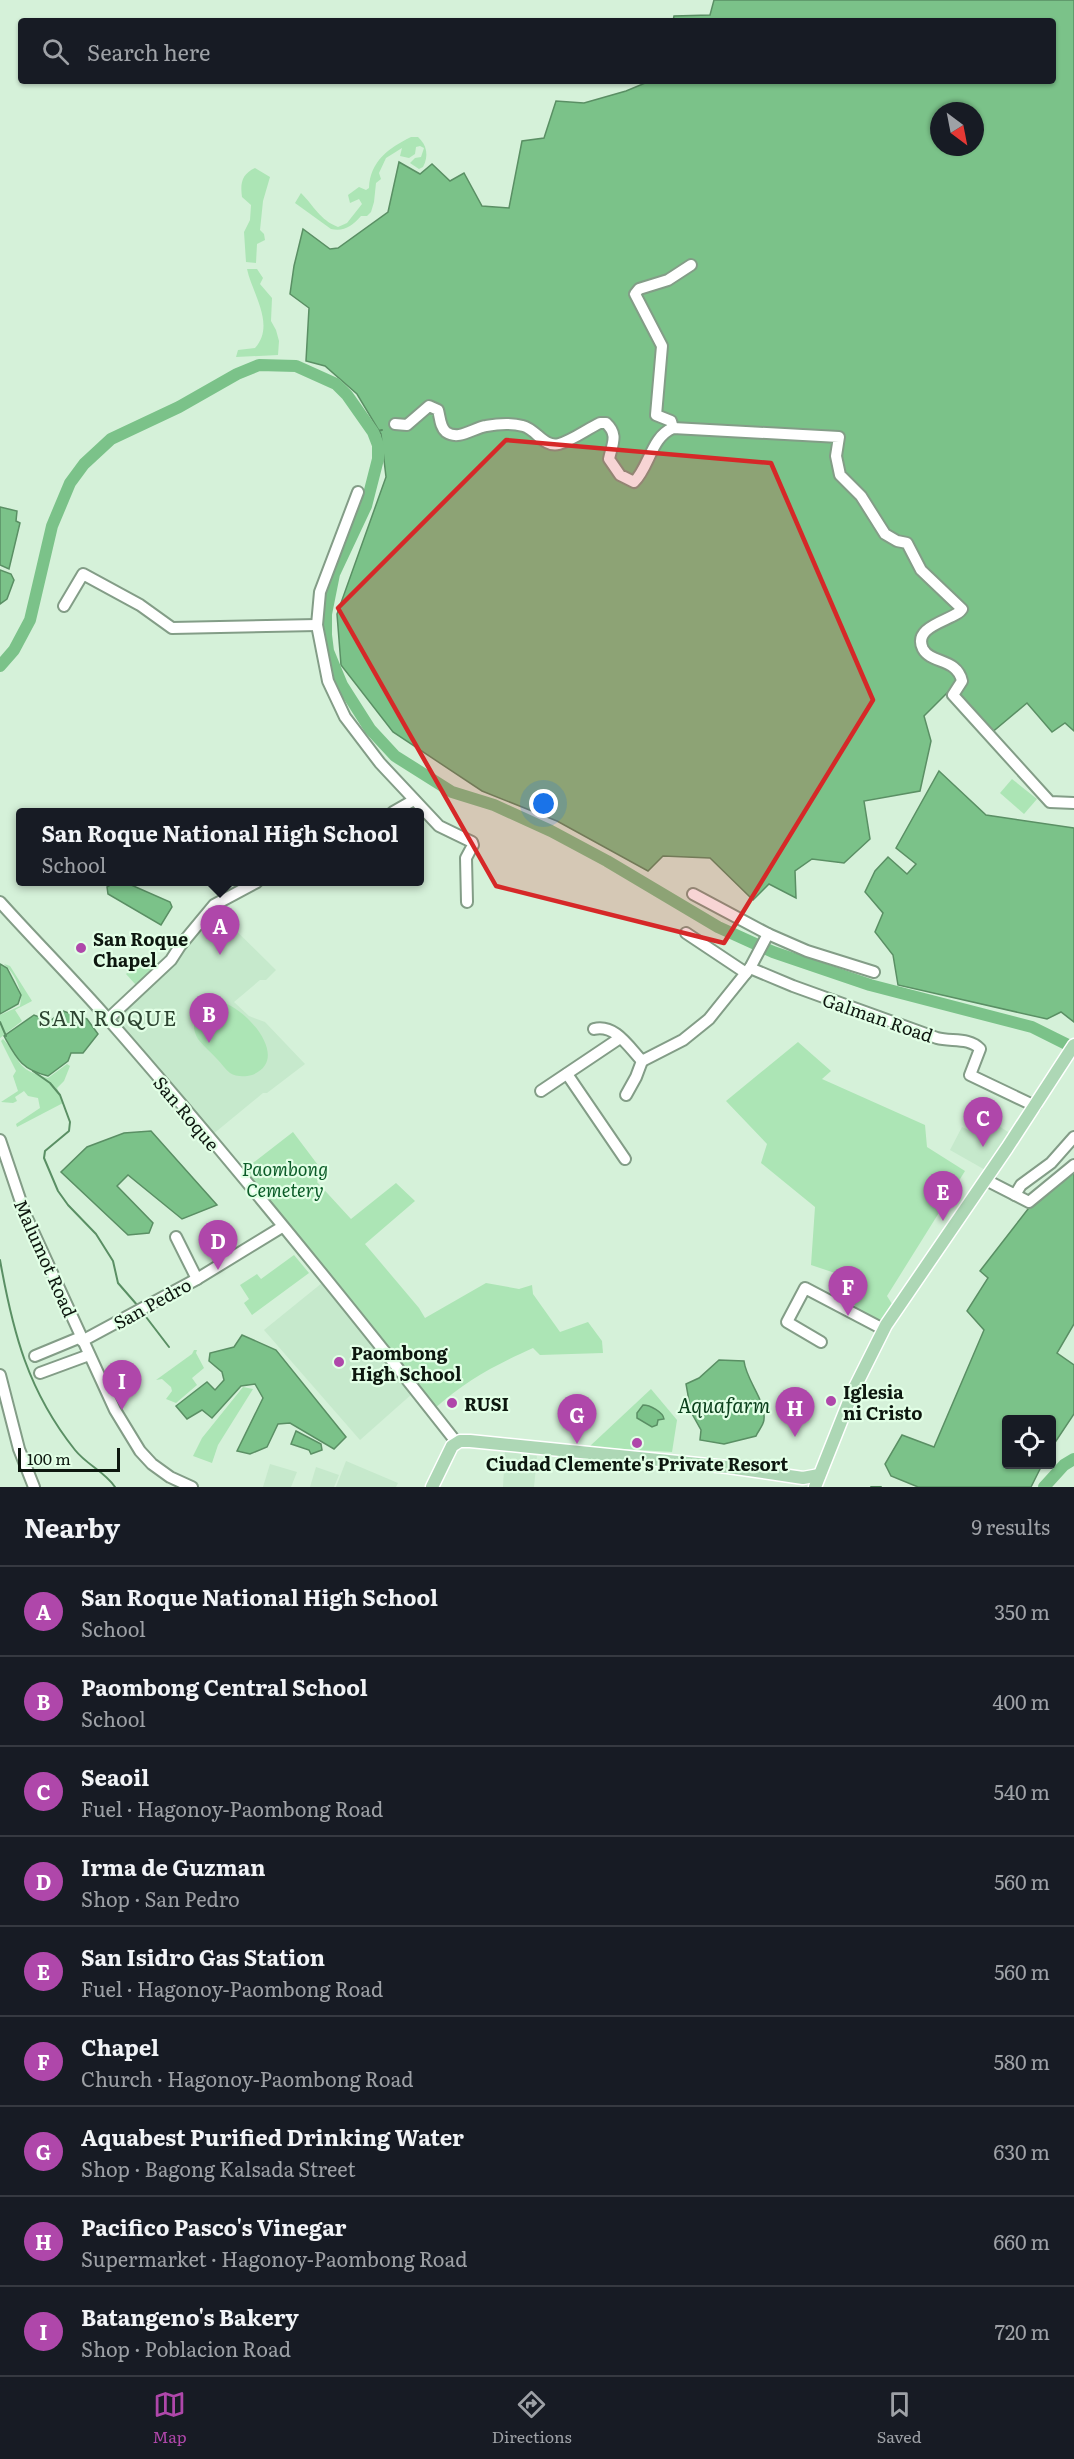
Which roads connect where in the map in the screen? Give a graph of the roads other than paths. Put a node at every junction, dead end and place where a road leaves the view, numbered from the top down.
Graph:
1 (692, 265) dead end
2 (667, 421) junction
3 (394, 424) dead end
4 (358, 492) dead end
5 (64, 606) dead end
6 (317, 625) junction
7 (414, 800) junction
8 (1074, 803) edge
9 (401, 808) edge
10 (422, 808) edge
11 (424, 810) edge
12 (250, 886) edge
13 (693, 894) dead end
14 (0, 902) edge
15 (467, 902) dead end
16 (686, 933) dead end
17 (766, 938) junction
18 (751, 966) junction
19 (873, 972) dead end
20 (108, 1018) junction
21 (594, 1029) dead end
22 (620, 1038) junction
23 (1074, 1045) edge
24 (642, 1061) junction
25 (567, 1074) junction
26 (541, 1091) dead end
27 (626, 1095) dead end
28 (1035, 1106) junction
29 (1074, 1137) edge
30 (0, 1140) edge
31 (625, 1159) dead end
32 (1074, 1165) edge
33 (986, 1180) junction
34 (1015, 1195) junction
35 (282, 1227) junction
36 (176, 1237) dead end
37 (197, 1279) junction
38 (883, 1329) junction
39 (81, 1339) junction
40 (821, 1342) dead end
41 (89, 1355) junction
42 (35, 1356) dead end
43 (40, 1373) dead end
44 (0, 1375) edge
45 (5, 1419) edge
46 (457, 1443) junction
47 (816, 1483) edge
48 (34, 1487) edge
49 (192, 1487) edge
50 (432, 1487) edge

1 - 2 street
2 - 3 street
2 - 8 street
4 - 6 street
5 - 6 street
6 - 7 street
7 - 9 street
7 - 10 street
11 - 15 street
12 - 20 street
13 - 17 street
14 - 20 street, San Roque
16 - 18 street
17 - 18 street
17 - 19 street
18 - 24 street
18 - 28 street, Galman Road
20 - 35 street, San Roque
21 - 22 street
22 - 24 street
22 - 25 street
23 - 28 main road
24 - 27 street
25 - 26 street
25 - 31 street
28 - 33 main road
29 - 34 street
30 - 39 street, Malumot Road
32 - 34 street
33 - 34 street
33 - 38 main road
35 - 37 street, San Pedro
35 - 46 street, San Roque
36 - 37 street
37 - 39 street, San Pedro
38 - 40 street
38 - 47 main road
39 - 41 street, Malumot Road
39 - 42 street, San Pedro
41 - 43 street
41 - 49 street, Malumot Road
44 - 45 street
45 - 48 street
46 - 47 main road
46 - 50 main road

